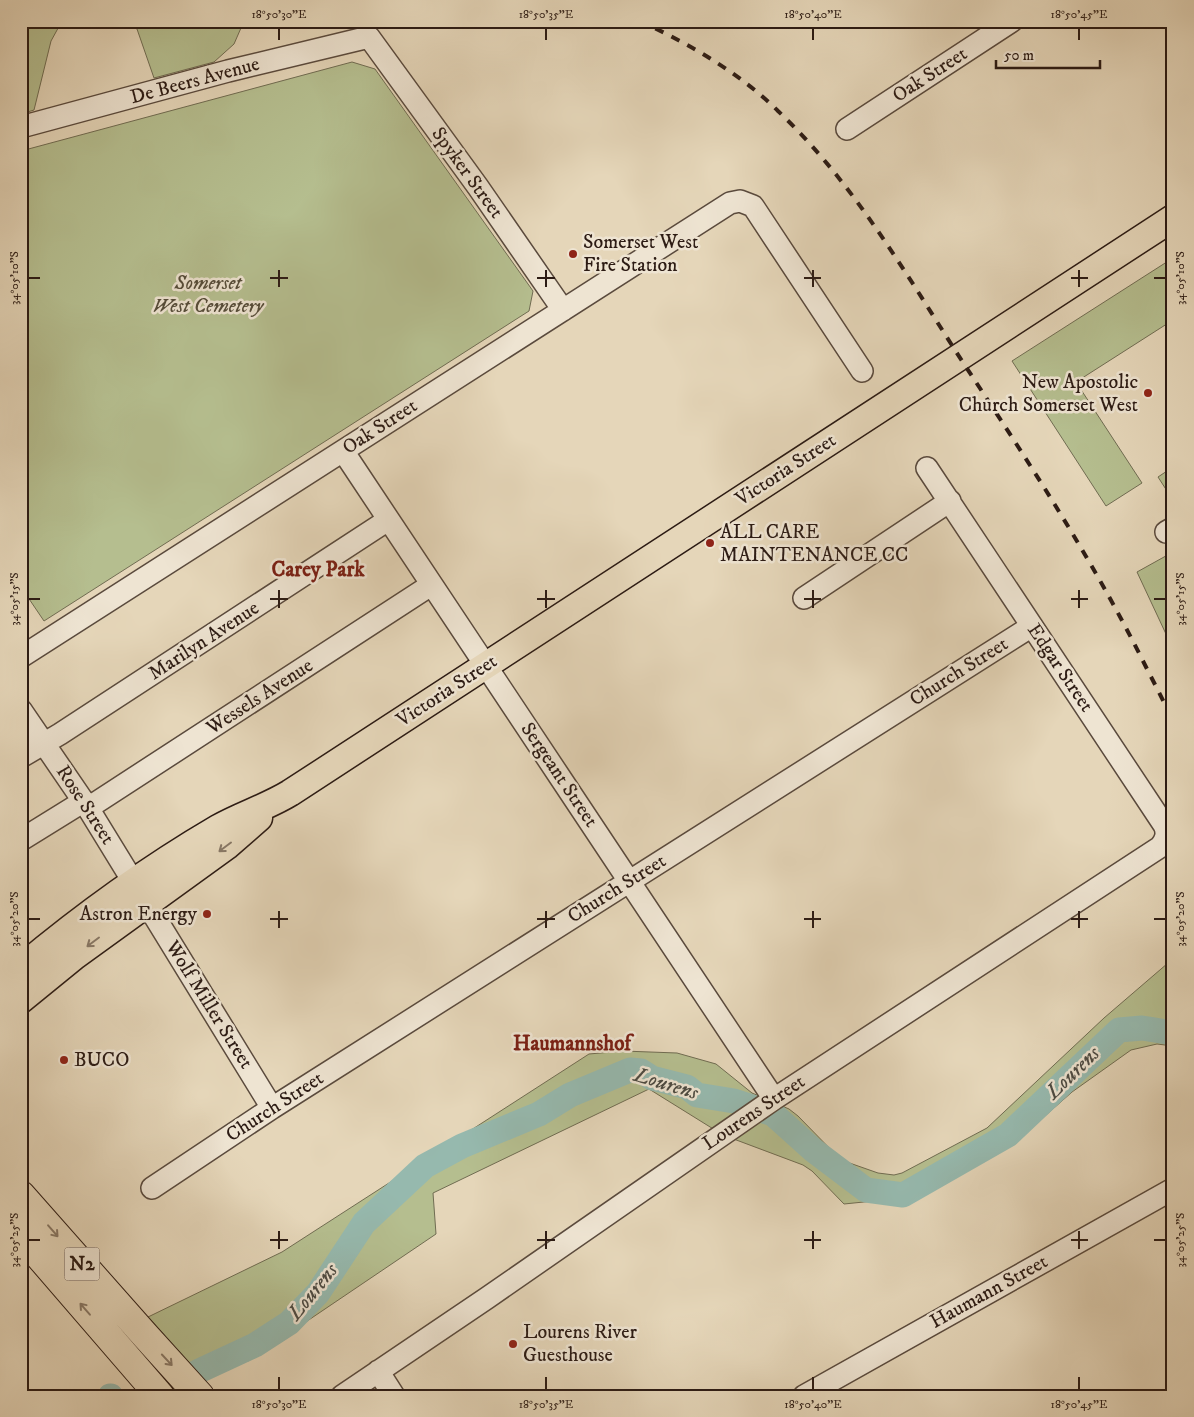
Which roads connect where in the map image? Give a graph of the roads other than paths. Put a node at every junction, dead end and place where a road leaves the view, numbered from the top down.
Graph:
1 (1012, 21) edge
2 (369, 37) joint
3 (21, 127) edge
4 (847, 129) dead end
5 (1173, 218) edge
6 (563, 310) junction
7 (862, 371) dead end
8 (343, 451) junction
9 (928, 468) dead end
10 (950, 502) junction
11 (388, 520) junction
12 (431, 585) junction
13 (804, 598) dead end
14 (1032, 626) junction
15 (21, 658) edge
16 (485, 666) junction
17 (21, 710) edge
18 (44, 744) junction
19 (21, 757) edge
20 (86, 805) junction
21 (1166, 835) joint
22 (21, 840) edge
23 (630, 881) junction
24 (140, 892) junction
25 (21, 968) edge
26 (21, 1000) edge
27 (769, 1102) junction
28 (272, 1108) junction
29 (152, 1188) dead end
30 (1173, 1189) edge
31 (21, 1195) edge
32 (21, 1235) edge
33 (378, 1371) junction
34 (196, 1391) edge
35 (160, 1396) edge
36 (342, 1396) edge
37 (394, 1396) edge
38 (804, 1396) edge

1 - 4 street, Oak Street
2 - 3 street, De Beers Avenue
2 - 6 street, Spyker Street
5 - 16 main road, Victoria Street
6 - 7 street, Oak Street
6 - 8 street, Oak Street
8 - 11 street, Sergeant Street
8 - 15 street, Oak Street
9 - 10 street, Edgar Street
10 - 13 street
10 - 14 street, Edgar Street
11 - 12 street, Sergeant Street
11 - 18 street, Marilyn Avenue
12 - 16 street, Sergeant Street
12 - 20 street, Wessels Avenue
14 - 21 street, Edgar Street
14 - 23 street, Church Street
16 - 23 street, Sergeant Street
16 - 24 main road, Victoria Street
17 - 18 street, Rose Street
18 - 19 street, Marilyn Avenue
18 - 20 street, Rose Street
20 - 22 street, Wessels Avenue
20 - 24 street, Rose Street
21 - 27 street, Lourens Street
23 - 27 street, Sergeant Street
23 - 28 street, Church Street
24 - 25 main road, Victoria Street
24 -> 26 main road, Victoria Street
24 - 28 street, Wolf Miller Street
27 - 33 street, Lourens Street
28 - 29 street, Church Street
30 - 38 street, Haumann Street
31 -> 34 highway, N2
35 -> 32 highway, N2
33 - 36 street, Lourens Street
33 - 37 street

